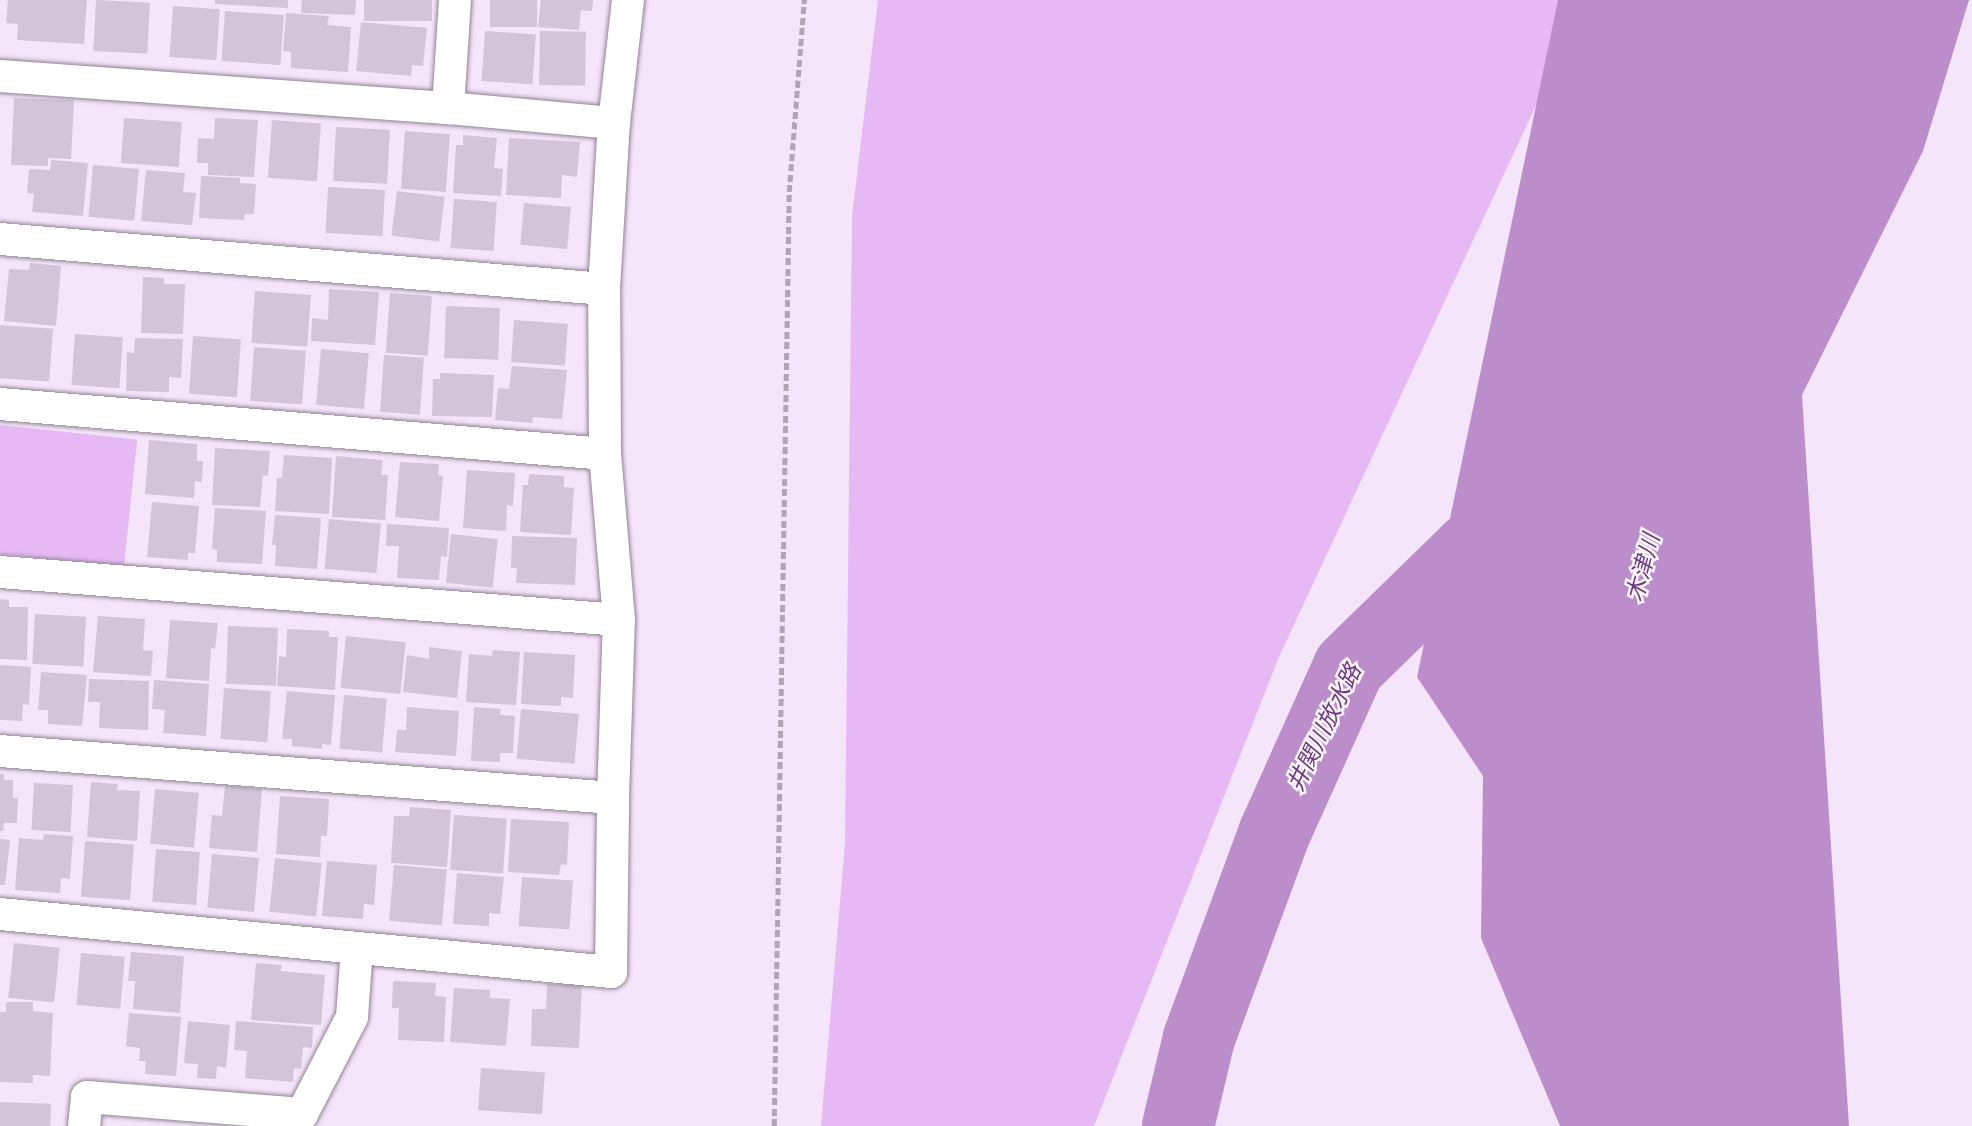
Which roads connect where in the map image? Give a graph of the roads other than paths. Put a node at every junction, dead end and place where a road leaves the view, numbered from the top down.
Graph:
1 (455, 0) edge
2 (628, 0) edge
3 (0, 75) edge
4 (448, 108) junction
5 (614, 123) junction
6 (0, 239) edge
7 (604, 289) junction
8 (0, 404) edge
9 (605, 454) junction
10 (0, 572) edge
11 (619, 620) junction
12 (0, 751) edge
13 (612, 798) junction
14 (0, 914) edge
15 (357, 948) junction
16 (84, 1126) edge

1 - 4 street
2 - 5 street
3 - 4 street
4 - 5 street
5 - 7 street
6 - 7 street
7 - 9 street
8 - 9 street
9 - 11 street
10 - 11 street
11 - 13 street
12 - 13 street
13 - 15 street
14 - 15 street
15 - 16 street

